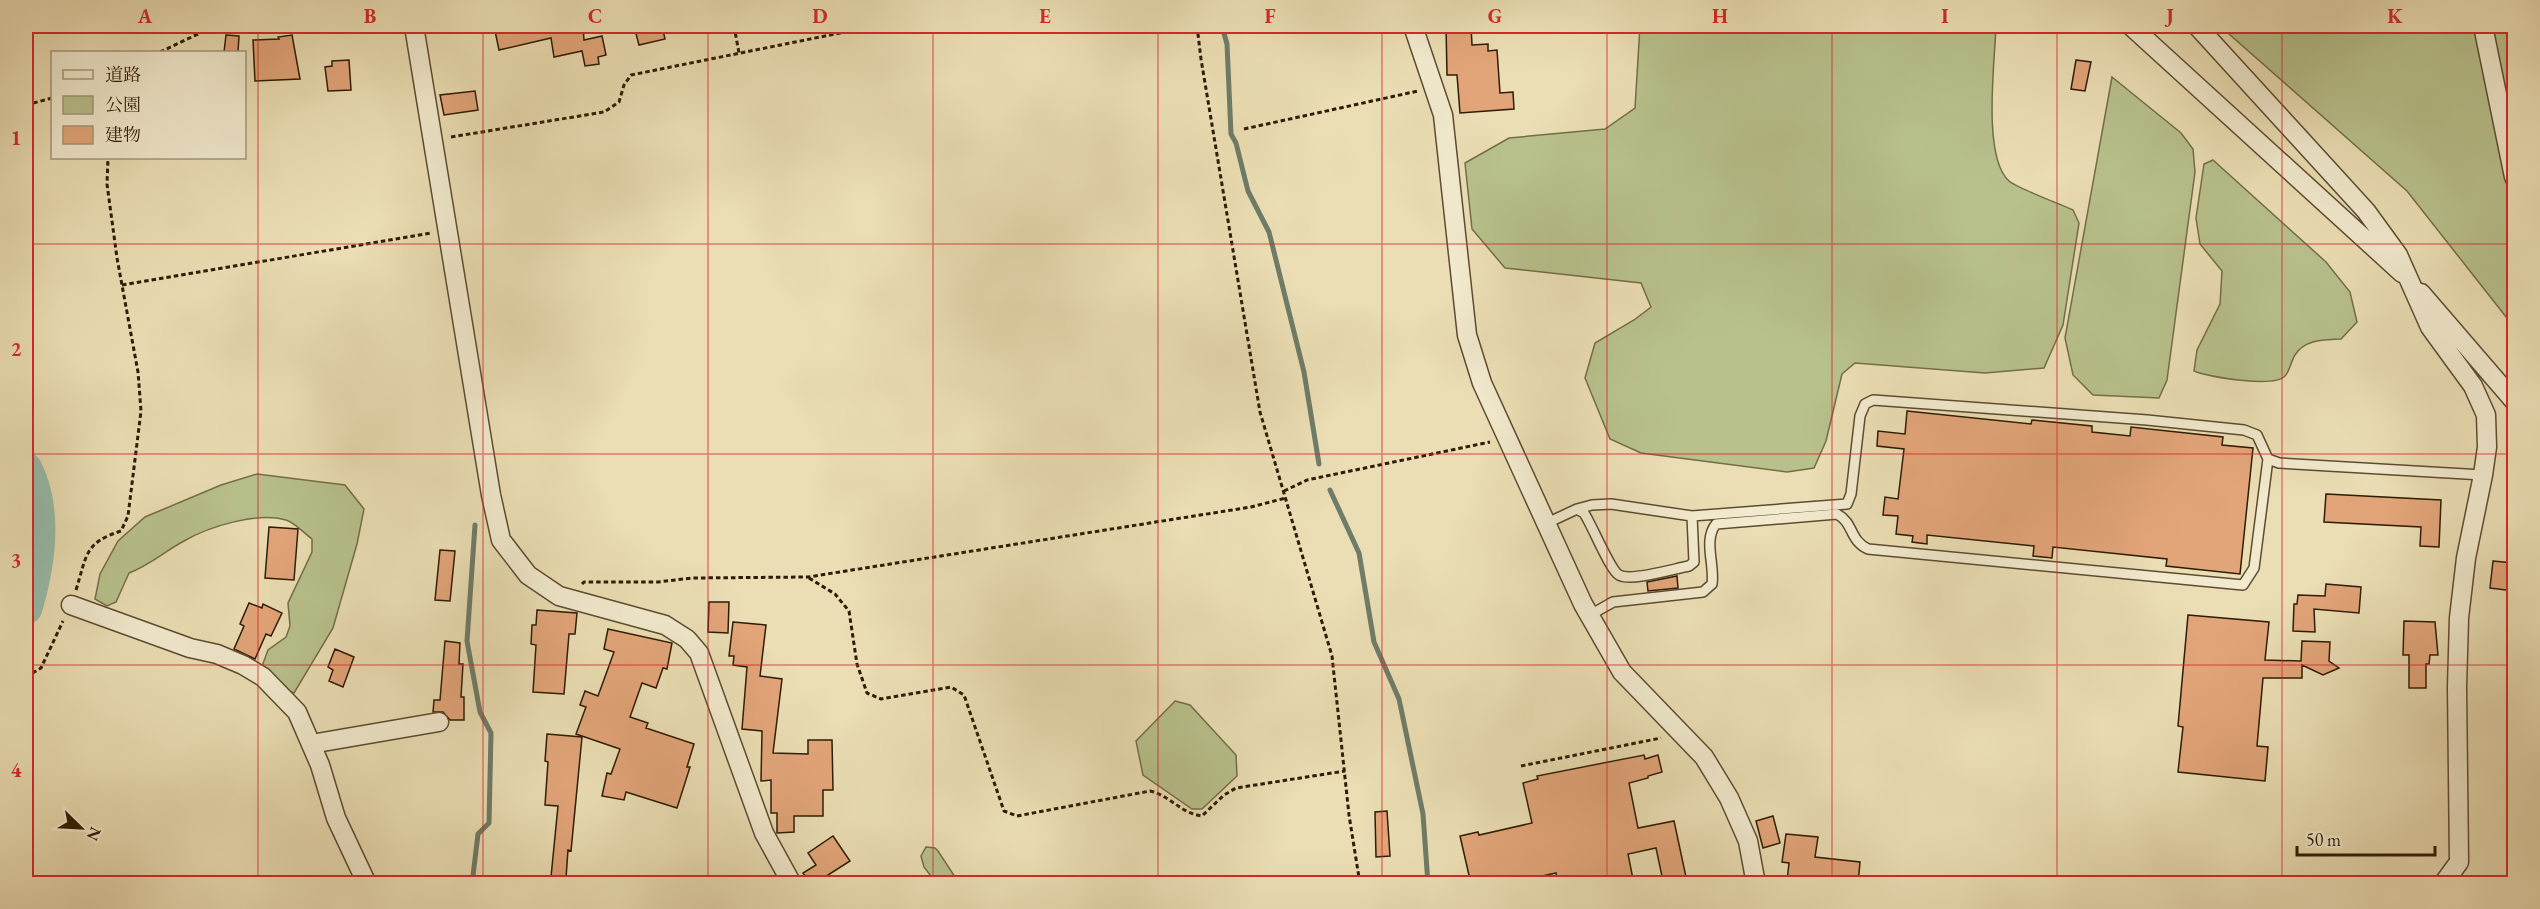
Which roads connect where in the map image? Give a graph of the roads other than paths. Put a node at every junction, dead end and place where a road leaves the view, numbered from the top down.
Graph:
1 (414, 26) edge
2 (1413, 26) edge
3 (2131, 26) edge
4 (2197, 26) edge
5 (2484, 26) edge
6 (2514, 177) edge
7 (2406, 276) junction
8 (2514, 401) edge
9 (2268, 459) junction
10 (2483, 475) junction
11 (1577, 509) junction
12 (1692, 516) junction
13 (1545, 524) junction
14 (71, 605) road end
15 (1590, 615) junction
16 (439, 722) dead end
17 (311, 744) junction
18 (367, 884) edge
19 (792, 884) edge
20 (1756, 884) edge
21 (2443, 884) edge

1 - 19 street
2 - 13 street
3 - 7 street
4 - 7 street
5 - 6 street
7 - 8 street
7 - 10 street
9 - 10 lane
9 - 12 lane
9 - 15 lane
10 - 21 street
11 - 12 lane
11 - 12 lane
11 - 13 lane
13 - 15 street
14 - 17 street
15 - 20 street
16 - 17 street
17 - 18 street

